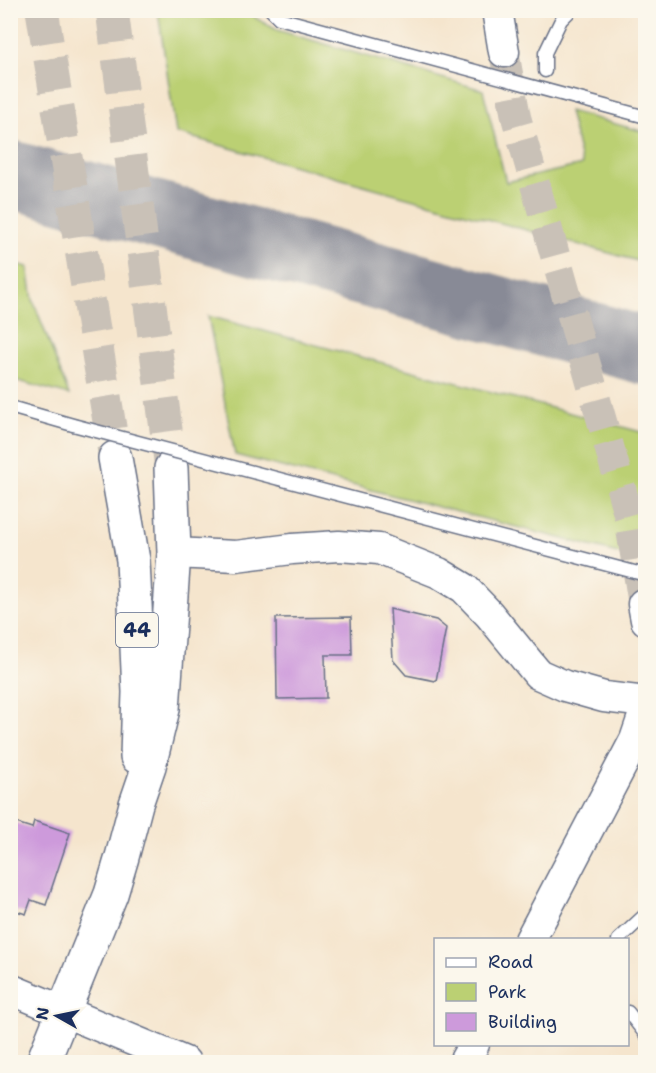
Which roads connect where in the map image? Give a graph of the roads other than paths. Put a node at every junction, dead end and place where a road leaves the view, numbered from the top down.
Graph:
1 (271, 10) edge
2 (497, 10) edge
3 (571, 10) edge
4 (504, 52) tunnel mouth
5 (545, 71) dead end
6 (645, 117) edge
7 (10, 407) edge
8 (115, 458) tunnel mouth
9 (171, 468) tunnel mouth
10 (174, 553) junction
11 (645, 599) edge
12 (645, 702) edge
13 (645, 708) edge
14 (136, 804) junction
15 (645, 914) edge
16 (531, 938) edge
17 (619, 938) edge
18 (10, 988) edge
19 (65, 1011) junction
20 (629, 1015) edge
21 (645, 1035) edge
22 (473, 1046) edge
23 (43, 1062) edge
24 (185, 1062) edge
25 (464, 1062) edge

1 - 6 lane
2 - 4 street
3 - 5 lane
7 - 11 lane, bridge
8 - 14 main road, 44
9 - 10 main road, 44
10 - 12 street
10 - 14 main road, 44
13 - 16 street
14 - 19 main road, 44
15 - 17 lane
18 - 19 street
19 - 23 main road, 44
19 - 24 street
20 - 21 lane
22 - 25 street

